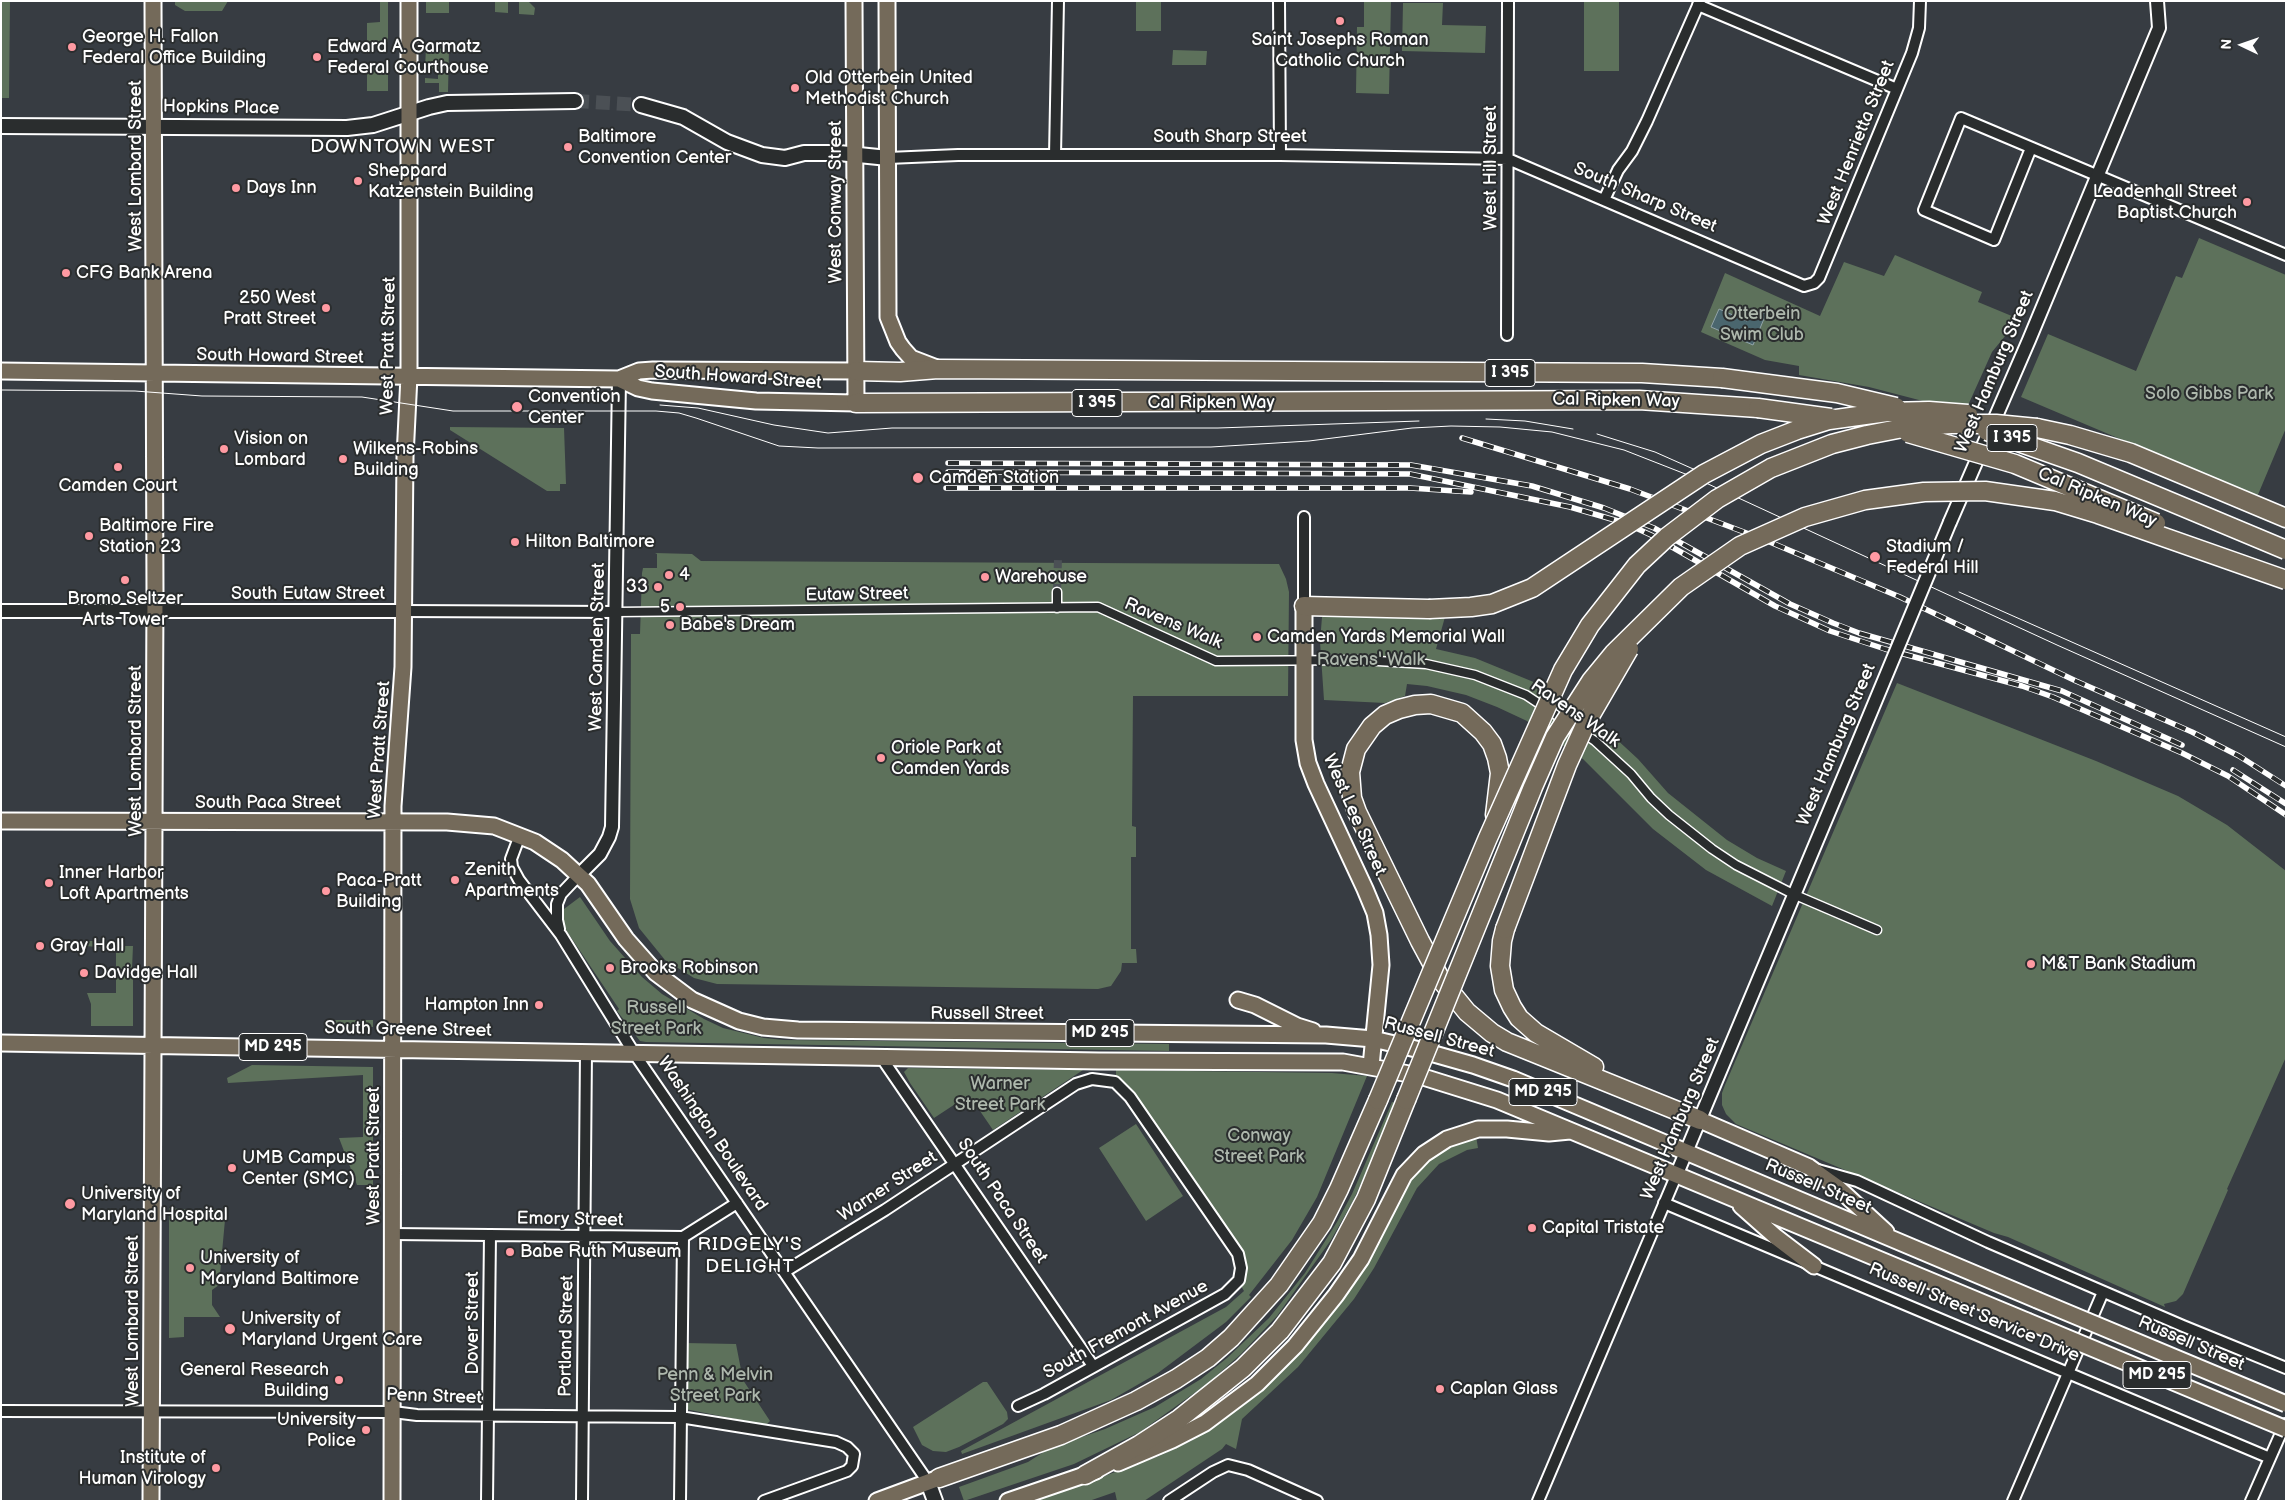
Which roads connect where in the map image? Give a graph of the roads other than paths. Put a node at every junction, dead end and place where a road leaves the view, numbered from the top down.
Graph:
1 (153, 1) edge
2 (410, 1) edge
3 (854, 1) edge
4 (887, 1) edge
5 (1058, 1) edge
6 (1279, 1) edge
7 (1508, 1) edge
8 (1920, 1) edge
9 (2157, 1) edge
10 (1699, 3) edge
11 (1897, 89) junction
12 (575, 101) tunnel mouth
13 (641, 105) tunnel mouth
14 (409, 114) junction
15 (1, 126) edge
16 (155, 126) junction
17 (2031, 148) junction
18 (1055, 155) junction
19 (1280, 155) junction
20 (856, 156) junction
21 (888, 158) junction
22 (1508, 159) junction
23 (2098, 176) junction
24 (1604, 200) junction
25 (2286, 255) edge
26 (1804, 286) joint
27 (1507, 335) dead end
28 (938, 369) junction
29 (1, 371) edge
30 (856, 371) junction
31 (155, 374) junction
32 (409, 376) junction
33 (619, 379) junction
34 (856, 403) junction
35 (2037, 428) junction
36 (1304, 517) dead end
37 (2286, 518) edge
38 (2286, 550) edge
39 (2286, 579) edge
40 (1057, 592) tunnel mouth
41 (1304, 606) junction
42 (1057, 608) junction
43 (1098, 608) joint
44 (1, 611) edge
45 (155, 611) junction
46 (404, 611) junction
47 (616, 612) junction
48 (1646, 623) junction
49 (1304, 661) junction
50 (1, 821) edge
51 (154, 822) junction
52 (393, 822) junction
53 (520, 835) junction
54 (1487, 840) junction
55 (579, 875) junction
56 (1793, 894) junction
57 (1877, 930) dead end
58 (561, 935) junction
59 (1238, 1000) dead end
60 (1326, 1035) junction
61 (1373, 1040) junction
62 (1, 1043) edge
63 (152, 1045) junction
64 (393, 1049) junction
65 (586, 1051) junction
66 (634, 1053) junction
67 (881, 1057) junction
68 (1371, 1066) junction
69 (1648, 1098) junction
70 (1700, 1120) junction
71 (1572, 1131) junction
72 (1686, 1153) junction
73 (954, 1164) junction
74 (1809, 1167) junction
75 (1676, 1176) junction
76 (1732, 1198) junction
77 (737, 1203) junction
78 (1664, 1203) junction
79 (393, 1234) junction
80 (490, 1235) junction
81 (585, 1237) junction
82 (683, 1237) junction
83 (1894, 1239) junction
84 (1814, 1266) junction
85 (784, 1272) junction
86 (1240, 1274) joint
87 (2102, 1292) junction
88 (1093, 1366) junction
89 (2286, 1368) edge
90 (2068, 1373) junction
91 (2286, 1404) edge
92 (1018, 1406) dead end
93 (1, 1411) edge
94 (152, 1411) junction
95 (392, 1412) junction
96 (488, 1415) junction
97 (583, 1416) junction
98 (680, 1417) junction
99 (2286, 1421) edge
100 (2286, 1429) edge
101 (2270, 1458) junction
102 (1085, 1474) junction
103 (934, 1480) junction
104 (1299, 1497) edge
105 (151, 1501) edge
106 (392, 1501) edge
107 (487, 1501) edge
108 (582, 1501) edge
109 (680, 1501) edge
110 (764, 1501) edge
111 (877, 1501) edge
112 (935, 1501) edge
113 (1008, 1501) edge
114 (1169, 1501) edge
115 (1317, 1501) edge
116 (1538, 1501) edge
117 (2014, 1501) edge
118 (2251, 1501) edge

1 - 16 main road, West Lombard Street
2 - 14 main road, West Pratt Street
3 - 20 main road, West Conway Street
4 - 21 main road
5 - 18 street
6 - 19 street
7 - 22 street, West Hill Street
8 - 11 street, West Henrietta Street
9 - 23 street, West Hamburg Street
10 - 11 street
10 - 24 street
11 - 26 street, West Henrietta Street
12 - 14 main road
13 - 20 main road, South Sharp Street
14 - 16 main road, Hopkins Place
14 - 32 main road, West Pratt Street
15 - 16 main road, Hopkins Place
16 - 31 main road, West Lombard Street
17 - 17 street
17 - 23 street
18 - 19 street, South Sharp Street
18 - 21 street, South Sharp Street
19 - 22 street, South Sharp Street
20 - 21 main road, South Sharp Street
20 - 30 main road, West Conway Street
21 - 28 main road
22 - 24 street, South Sharp Street
22 - 27 street, West Hill Street
23 - 25 street
23 - 56 street, West Hamburg Street, bridge
24 - 26 street, South Sharp Street
28 - 30 highway, Cal Ripken Way / I 395
28 - 38 highway, Cal Ripken Way / I 395, bridge
29 - 31 main road, South Howard Street
30 - 33 main road, South Howard Street / I 395
30 - 34 main road, West Conway Street
31 - 32 main road, South Howard Street
31 - 45 main road, West Lombard Street
32 - 33 main road, South Howard Street
32 - 46 main road, West Pratt Street
33 - 34 main road, South Howard Street / I 395
33 - 47 street, West Camden Street
34 - 39 highway, Cal Ripken Way / I 395, bridge
35 - 37 highway
35 - 41 highway, bridge
35 - 54 highway, bridge
36 - 41 street, West Lee Street
39 - 48 highway, bridge
40 - 42 street
41 - 49 main road, West Lee Street
42 - 43 street, Eutaw Street
42 - 47 street, Eutaw Street
43 - 49 street, Ravens Walk
44 - 45 street, South Eutaw Street
45 - 46 street, South Eutaw Street
45 - 51 main road, West Lombard Street
46 - 47 street, South Eutaw Street
46 - 52 main road, West Pratt Street
47 - 55 street, West Camden Street
48 - 69 highway, bridge
48 - 102 highway, bridge
49 - 56 street, Ravens Walk
49 - 61 main road, West Lee Street
50 - 51 main road, South Paca Street / MD 295
51 - 52 main road, South Paca Street / MD 295
51 - 63 main road, West Lombard Street
52 - 53 main road, South Paca Street / MD 295
52 - 64 main road, West Pratt Street
53 - 55 main road, South Paca Street / MD 295
53 - 58 street, Washington Boulevard
54 - 69 highway, bridge
54 - 103 highway, bridge
55 - 58 street, Washington Boulevard
55 - 60 main road, Russell Street / MD 295
56 - 57 street, Ravens Walk
56 - 70 street, West Hamburg Street
58 - 66 street, Washington Boulevard
59 - 60 main road
60 - 61 main road, Russell Street / MD 295
61 - 68 main road, West Lee Street
61 - 72 main road, Russell Street / MD 295
62 - 63 main road, South Greene Street / MD 295
63 - 64 main road, South Greene Street / MD 295
63 - 94 main road, West Lombard Street
64 - 65 main road, South Greene Street / MD 295
64 - 79 main road, West Pratt Street
65 - 66 main road, South Greene Street / MD 295
65 - 81 street, Portland Street
66 - 67 main road, MD 295
66 - 77 street, Washington Boulevard
67 - 68 main road, MD 295
67 - 73 street, South Paca Street
68 - 71 main road, MD 295
69 - 70 highway
70 - 72 street, West Hamburg Street
70 - 74 main road
71 - 75 main road, MD 295
71 - 102 main road
72 - 75 street, West Hamburg Street
72 - 83 main road, Russell Street / MD 295
73 - 85 street, Warner Street
73 - 86 street, Warner Street
73 - 88 street, South Paca Street
74 - 83 main road
74 - 87 street
75 - 76 main road, MD 295
75 - 78 street, West Hamburg Street
76 - 84 main road
76 - 100 main road, MD 295, bridge
77 - 82 street
77 - 85 street, Washington Boulevard
78 - 84 street, Russell Street Service Drive
78 - 116 street, West Hamburg Street
79 - 80 street, Emory Street
79 - 95 main road, West Pratt Street
80 - 81 street, Emory Street
80 - 96 street, Dover Street
81 - 82 street, Emory Street
81 - 97 street, Portland Street
82 - 98 street
83 - 91 main road, Russell Street / MD 295, bridge
84 - 90 street, Russell Street Service Drive
85 - 103 street, Washington Boulevard
86 - 88 street, South Fremont Avenue
87 - 89 street
87 - 90 street
88 - 92 street, South Fremont Avenue
90 - 101 street, Russell Street Service Drive
90 - 117 street
93 - 94 street, Penn Street
94 - 95 street, Penn Street
94 - 105 main road, West Lombard Street
95 - 96 street, Penn Street
95 - 106 main road, West Pratt Street
96 - 97 street, Penn Street
96 - 107 street, Dover Street
97 - 98 street, Penn Street
97 - 108 street, Portland Street
98 - 109 street
98 - 110 street, Penn Street
99 - 101 street
101 - 118 street
102 - 113 main road
103 - 111 main road
103 - 112 main road, Washington Boulevard
104 - 114 street
104 - 115 street

